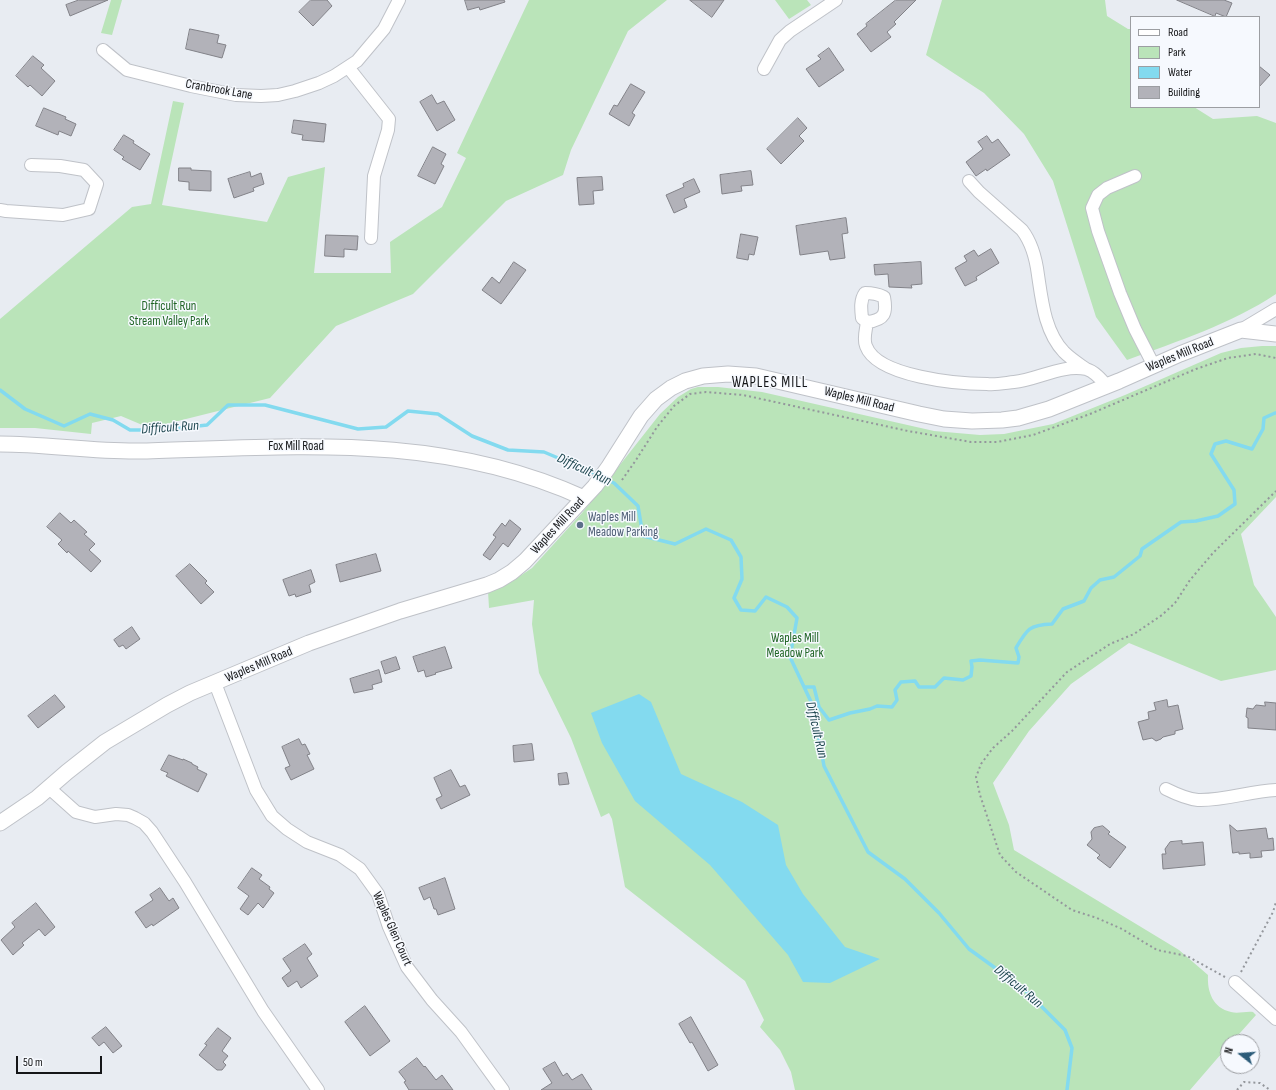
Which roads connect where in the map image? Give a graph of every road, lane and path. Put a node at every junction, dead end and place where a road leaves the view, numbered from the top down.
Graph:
1 (399, 0) edge
2 (836, 0) edge
3 (103, 50) dead end
4 (348, 67) junction
5 (764, 69) dead end
6 (31, 165) dead end
7 (1135, 176) dead end
8 (969, 181) dead end
9 (2, 212) edge
10 (371, 238) dead end
11 (1276, 309) edge
12 (867, 322) dead end
13 (1241, 330) junction
14 (1276, 334) edge
15 (1154, 366) junction
16 (1086, 369) junction
17 (1107, 386) junction
18 (0, 444) edge
19 (1276, 490) edge
20 (584, 498) junction
21 (215, 683) junction
22 (48, 787) junction
23 (1166, 789) dead end
24 (1276, 790) edge
25 (0, 823) edge
26 (1276, 902) edge
27 (1234, 982) junction
28 (1276, 1019) edge
29 (318, 1090) edge
30 (503, 1090) edge
31 (1237, 1090) edge
32 (1270, 1090) edge

1 - 4 street, Cranbrook Lane
2 - 5 street
3 - 4 street, Cranbrook Lane
4 - 10 street
6 - 9 street
7 - 15 street
8 - 16 street
11 - 13 street
12 - 16 street
13 - 14 main road, Waples Mill Road
13 - 15 main road, Waples Mill Road
15 - 17 main road, Waples Mill Road
16 - 17 street
17 - 20 main road, Waples Mill Road
18 - 20 main road, Fox Mill Road
19 - 27 path
20 - 21 main road, Waples Mill Road
21 - 22 main road, Waples Mill Road
21 - 30 street, Waples Glen Court
22 - 25 main road, Waples Mill Road
22 - 29 street
23 - 24 street
26 - 27 path
27 - 28 street
31 - 32 path

